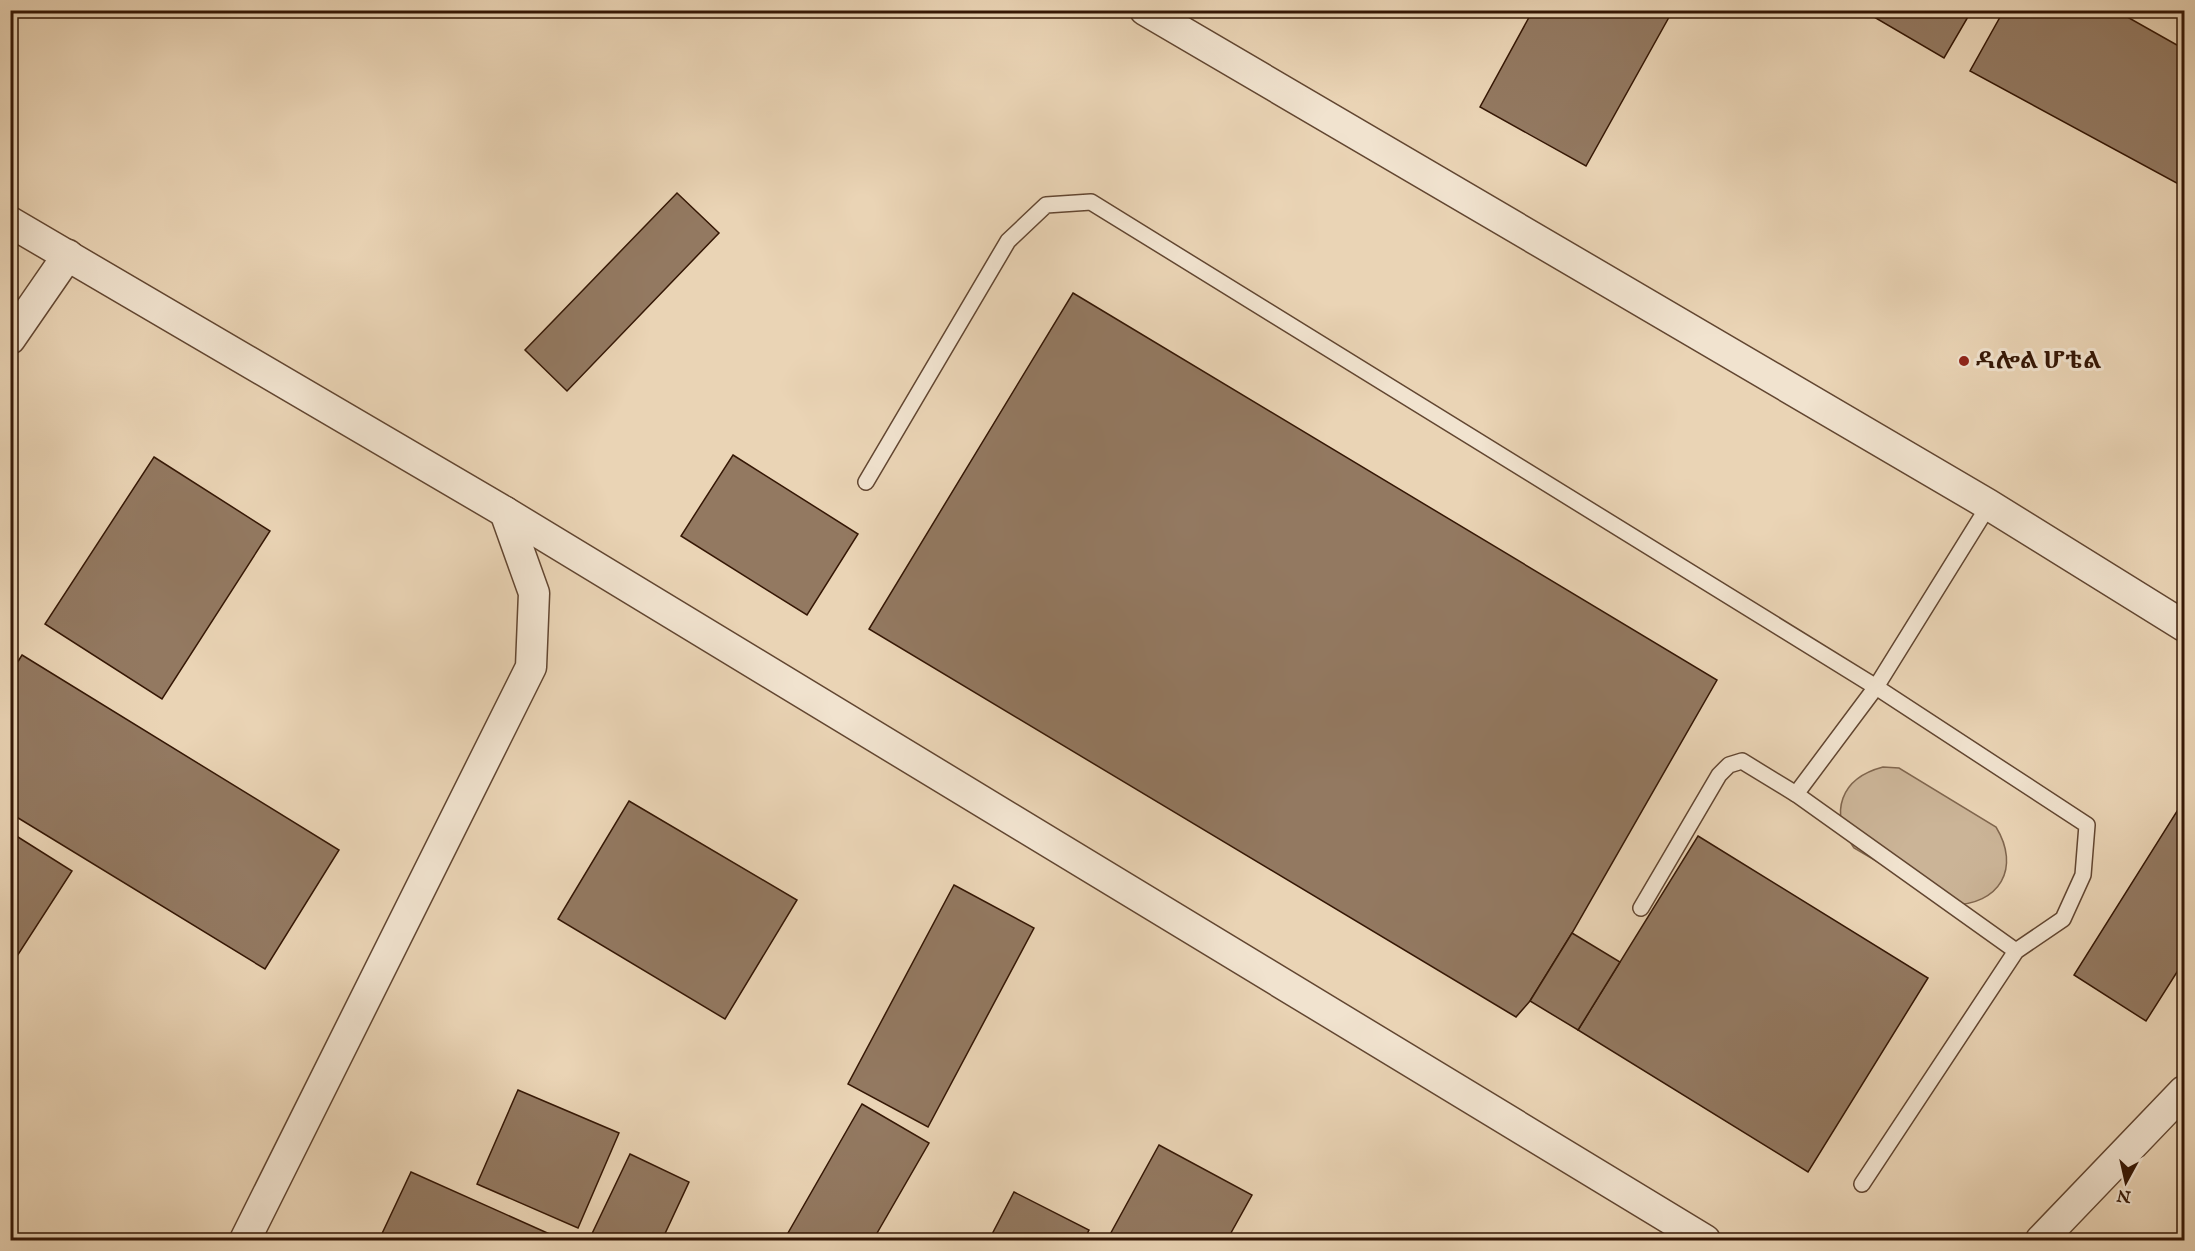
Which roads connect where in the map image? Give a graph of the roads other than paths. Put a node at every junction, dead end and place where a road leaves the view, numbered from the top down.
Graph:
1 (1145, 10) edge
2 (10, 222) edge
3 (68, 255) junction
4 (10, 339) edge
5 (866, 482) dead end
6 (1989, 505) junction
7 (505, 512) junction
8 (2184, 626) edge
9 (1876, 687) junction
10 (1796, 794) junction
11 (1641, 908) dead end
12 (2016, 951) junction
13 (2184, 1090) edge
14 (1862, 1184) dead end
15 (245, 1240) edge
16 (1705, 1240) edge
17 (2041, 1240) edge

1 - 6 street
2 - 3 street
3 - 4 street
3 - 7 street
5 - 9 lane
6 - 8 street
6 - 9 lane
7 - 15 street
7 - 16 street
9 - 10 lane
9 - 12 lane
10 - 11 lane
10 - 12 lane
12 - 14 lane
13 - 17 street

